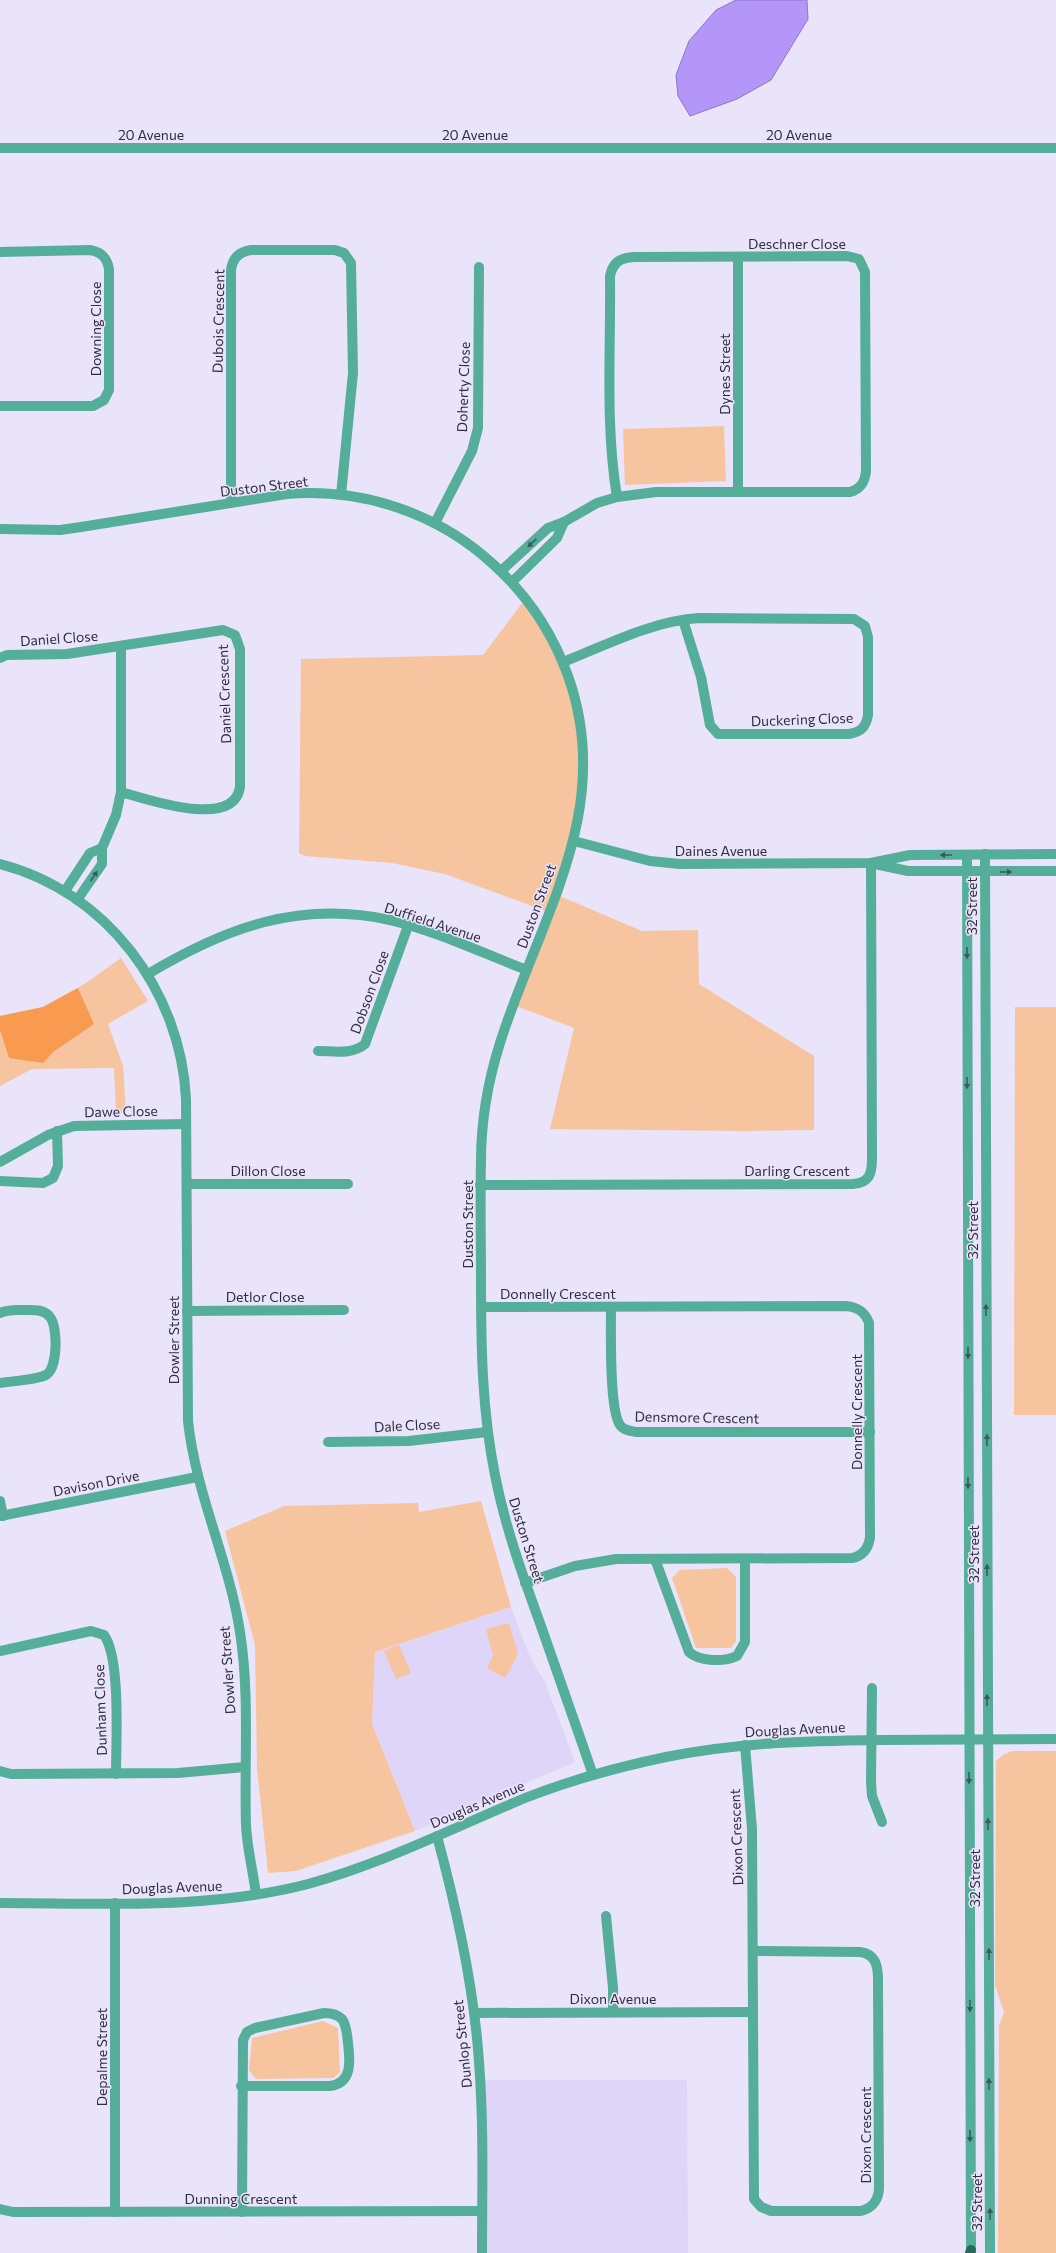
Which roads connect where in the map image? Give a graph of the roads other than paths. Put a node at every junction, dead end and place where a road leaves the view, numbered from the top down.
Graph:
1 (0, 148) edge
2 (1056, 148) edge
3 (0, 252) edge
4 (738, 257) junction
5 (479, 268) dead end
6 (0, 406) edge
7 (738, 492) junction
8 (340, 495) junction
9 (617, 497) junction
10 (231, 503) junction
11 (564, 522) junction
12 (435, 523) junction
13 (0, 529) edge
14 (501, 571) junction
15 (512, 582) junction
16 (683, 620) junction
17 (121, 647) junction
18 (0, 658) edge
19 (563, 662) junction
20 (121, 792) junction
21 (574, 841) junction
22 (102, 848) junction
23 (985, 854) junction
24 (1056, 854) edge
25 (967, 855) junction
26 (871, 863) junction
27 (0, 864) edge
28 (1056, 871) edge
29 (967, 872) junction
30 (985, 872) junction
31 (64, 892) junction
32 (78, 900) junction
33 (408, 926) junction
34 (527, 970) junction
35 (148, 974) junction
36 (318, 1051) dead end
37 (186, 1124) junction
38 (57, 1131) junction
39 (0, 1162) edge
40 (0, 1181) edge
41 (187, 1184) junction
42 (348, 1184) dead end
43 (480, 1185) junction
44 (481, 1307) junction
45 (611, 1307) junction
46 (344, 1310) dead end
47 (187, 1311) junction
48 (0, 1313) edge
49 (0, 1383) edge
50 (487, 1432) junction
51 (870, 1432) junction
52 (328, 1442) dead end
53 (197, 1477) junction
54 (0, 1500) edge
55 (2, 1516) edge
56 (655, 1559) junction
57 (745, 1559) junction
58 (525, 1583) junction
59 (0, 1651) edge
60 (872, 1688) dead end
61 (988, 1739) junction
62 (1056, 1739) edge
63 (969, 1740) junction
64 (870, 1741) junction
65 (745, 1745) junction
66 (246, 1767) junction
67 (0, 1770) edge
68 (116, 1774) junction
69 (593, 1775) junction
70 (882, 1822) dead end
71 (437, 1836) junction
72 (256, 1894) junction
73 (0, 1903) edge
74 (116, 1903) junction
75 (606, 1916) dead end
76 (753, 1951) junction
77 (613, 2012) junction
78 (753, 2012) junction
79 (474, 2013) junction
80 (241, 2086) junction
81 (0, 2209) edge
82 (482, 2211) junction
83 (115, 2212) junction
84 (242, 2212) junction
85 (971, 2252) edge
86 (482, 2253) edge
87 (990, 2253) edge

1 - 2 street, 20 Avenue
3 - 6 street, Downing Close
4 - 7 street, Dynes Street
4 - 7 street, Deschner Close
4 - 9 street, Deschner Close
5 - 12 street, Doherty Close
7 - 9 street, Deschner Close
8 - 10 street, Duston Street
8 - 10 street, Dubois Crescent
8 - 12 street, Duston Street
9 - 11 street, Deschner Close
10 - 13 street, Duston Street
11 -> 14 street, Deschner Close
11 - 15 street
12 - 14 street, Duston Street
14 - 15 street, Duston Street
15 - 19 street, Duston Street
16 - 16 street, Duckering Close
16 - 19 street, Duckering Close
17 - 18 street, Daniel Close
17 - 20 street
17 - 20 street, Daniel Crescent
19 - 21 street, Duston Street
20 - 22 street
21 - 26 street, Daines Avenue
21 - 34 street, Duston Street
22 - 31 street
32 -> 22 street
23 - 24 street, Daines Avenue
23 - 25 street, Daines Avenue
23 - 30 street, 32 Street
25 -> 26 street, Daines Avenue
25 - 29 street, 32 Street
26 - 29 street, Daines Avenue
26 - 43 street, Darling Crescent
27 - 31 street, Dowler Street
30 -> 28 street, Daines Avenue
29 - 30 street, Daines Avenue
29 -> 63 street, 32 Street
61 -> 30 street, 32 Street
31 - 32 street, Dowler Street
32 - 35 street, Dowler Street
33 - 34 street, Duffield Avenue
33 - 35 street, Duffield Avenue
33 - 36 street, Dobson Close
34 - 43 street, Duston Street
35 - 37 street, Dowler Street
37 - 38 street, Dawe Close
37 - 41 street, Dowler Street
38 - 39 street, Dawe Close
38 - 40 street
41 - 42 street, Dillon Close
41 - 47 street, Dowler Street
43 - 44 street, Duston Street
44 - 45 street, Donnelly Crescent
44 - 50 street, Duston Street
45 - 51 street, Densmore Crescent
45 - 51 street, Donnelly Crescent
46 - 47 street, Detlor Close
47 - 53 street, Dowler Street
48 - 49 street
50 - 52 street, Dale Close
50 - 58 street, Duston Street
51 - 57 street, Donnelly Crescent
53 - 55 street, Davison Drive
53 - 66 street, Dowler Street
54 - 55 street
56 - 57 street, Donnelly Crescent
56 - 57 street
56 - 58 street, Donnelly Crescent
58 - 69 street, Duston Street
59 - 68 street, Dunham Close
60 - 64 street
61 - 62 street, Douglas Avenue
61 - 63 street, Douglas Avenue
87 -> 61 street, 32 Street
63 - 64 street, Douglas Avenue
63 -> 85 street, 32 Street
64 - 65 street, Douglas Avenue
64 - 70 street
65 - 69 street, Douglas Avenue
65 - 76 street, Dixon Crescent
66 - 68 street, Dunham Close
66 - 72 street, Dowler Street
67 - 68 street, Dunham Close
69 - 71 street, Douglas Avenue
71 - 72 street, Douglas Avenue
71 - 79 street, Dunlop Street
72 - 74 street, Douglas Avenue
73 - 74 street, Douglas Avenue
74 - 83 street, Depalme Street
75 - 77 street
76 - 78 street, Dixon Crescent
76 - 78 street, Dixon Crescent
77 - 78 street, Dixon Avenue
77 - 79 street, Dixon Avenue
79 - 82 street, Dunlop Street
80 - 80 street
80 - 84 street
81 - 83 street, Dunning Crescent
82 - 84 street, Dunning Crescent
82 - 86 street, Dunlop Street
83 - 84 street, Dunning Crescent

